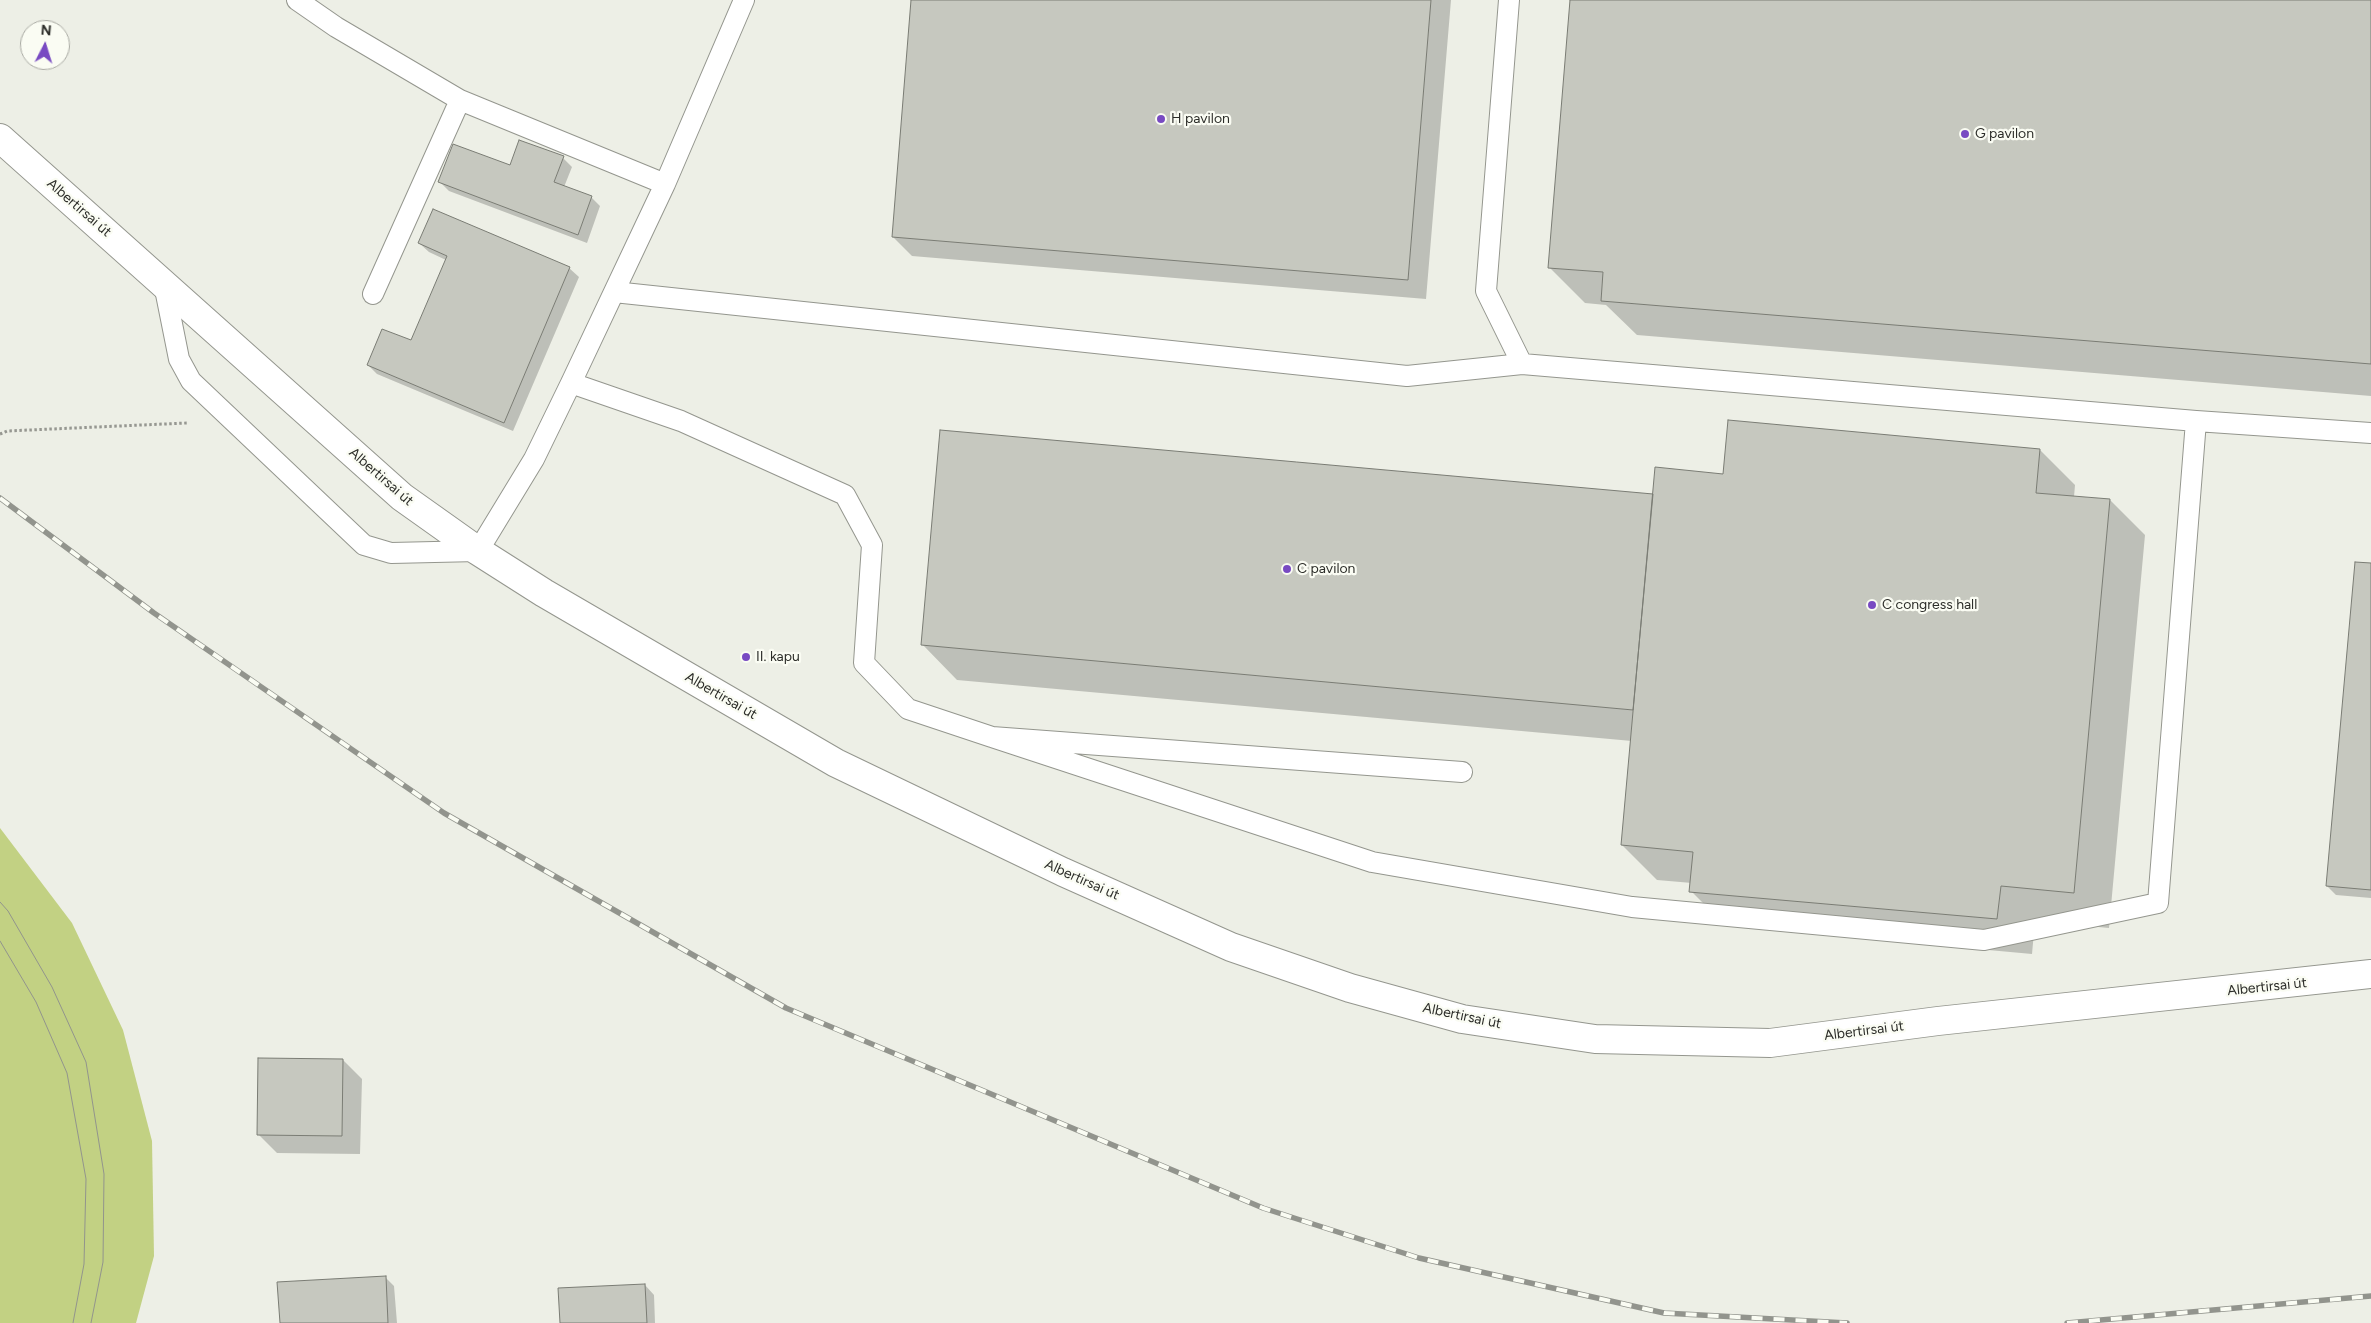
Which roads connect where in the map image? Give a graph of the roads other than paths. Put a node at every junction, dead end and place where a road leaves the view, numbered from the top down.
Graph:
1 (298, 0) edge
2 (744, 0) edge
3 (1510, 0) edge
4 (460, 100) junction
5 (0, 138) edge
6 (665, 184) junction
7 (164, 284) junction
8 (614, 292) junction
9 (373, 294) dead end
10 (1522, 364) junction
11 (571, 383) junction
12 (2196, 421) junction
13 (2371, 433) edge
14 (478, 551) junction
15 (992, 737) junction
16 (1462, 772) dead end
17 (2371, 974) edge

1 - 4 lane
2 - 6 lane
3 - 10 lane
4 - 6 lane
4 - 9 lane
5 - 7 street, Albertirsai út
6 - 8 lane
7 - 14 street, Albertirsai út
7 - 14 lane
8 - 10 lane
8 - 11 lane
10 - 12 lane
11 - 14 lane
11 - 15 lane
12 - 13 lane
12 - 15 lane
14 - 17 street, Albertirsai út
15 - 16 lane

